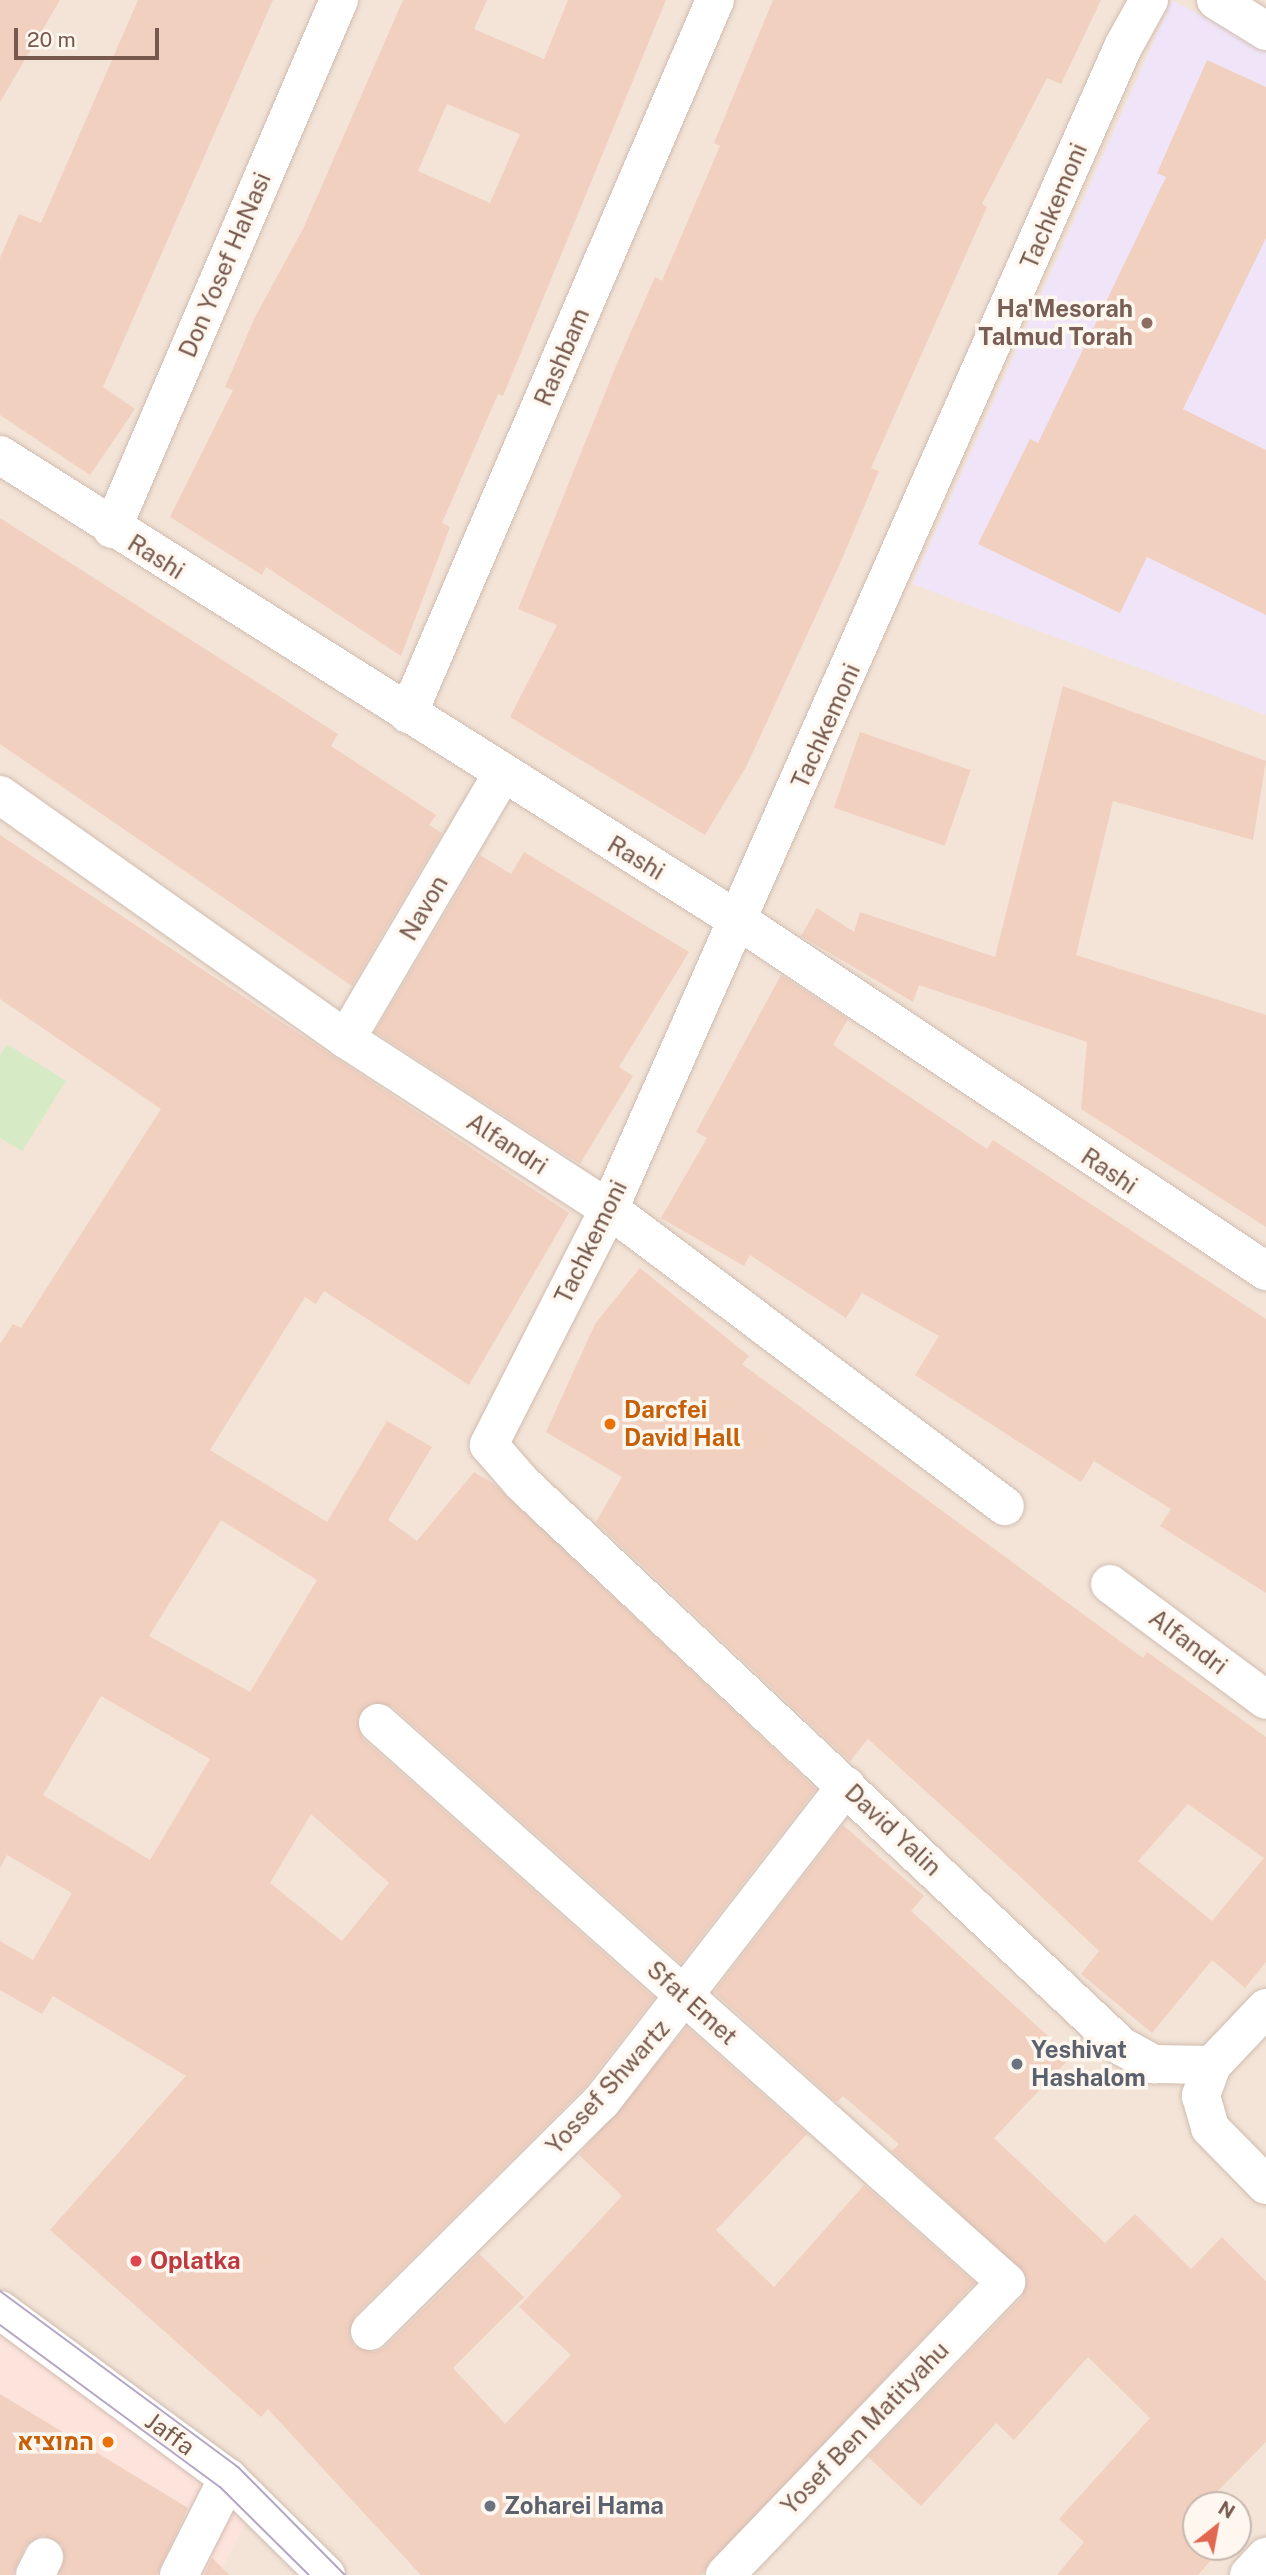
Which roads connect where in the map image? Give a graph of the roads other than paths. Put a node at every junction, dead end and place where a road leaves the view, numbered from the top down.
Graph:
1 (339, 0) edge
2 (715, 0) edge
3 (1149, 0) edge
4 (1216, 0) edge
5 (1266, 31) edge
6 (0, 455) edge
7 (112, 529) junction
8 (408, 714) junction
9 (501, 776) junction
10 (0, 795) edge
11 (739, 921) junction
12 (346, 1040) junction
13 (609, 1209) junction
14 (1266, 1271) edge
15 (489, 1445) joint
16 (1005, 1506) dead end
17 (1110, 1584) dead end
18 (1266, 1700) edge
19 (379, 1723) dead end
20 (846, 1786) junction
21 (686, 1997) junction
22 (1266, 2008) edge
23 (1212, 2065) junction
24 (1266, 2185) edge
25 (1006, 2282) joint
26 (0, 2310) edge
27 (370, 2331) dead end
28 (228, 2478) junction
29 (1266, 2557) edge
30 (179, 2575) edge
31 (326, 2575) edge
32 (725, 2575) edge
33 (1249, 2575) edge

1 - 7 street, Don Yosef HaNasi
2 - 8 street, Rashbam
3 - 11 street, Tachkemoni
4 - 5 street
6 - 7 street, Rashi
7 - 8 street, Rashi
8 - 9 street, Rashi
9 - 11 street, Rashi
9 - 12 street, Navon
10 - 12 street, Alfandri
11 - 13 street, Tachkemoni
11 - 14 street, Rashi
12 - 13 street, Alfandri
13 - 15 street, Tachkemoni
13 - 16 street, Alfandri
15 - 20 street, David Yalin
17 - 18 street, Alfandri
19 - 21 street, Sfat Emet
20 - 21 street, Yossef Shwartz
20 - 23 street, David Yalin
21 - 25 street, Sfat Emet
21 - 27 street, Yossef Shwartz
22 - 23 street
23 - 24 street
25 - 32 street, Yosef Ben Matityahu
26 - 28 street, Jaffa
28 - 30 street
28 - 31 street, Jaffa
29 - 33 street

